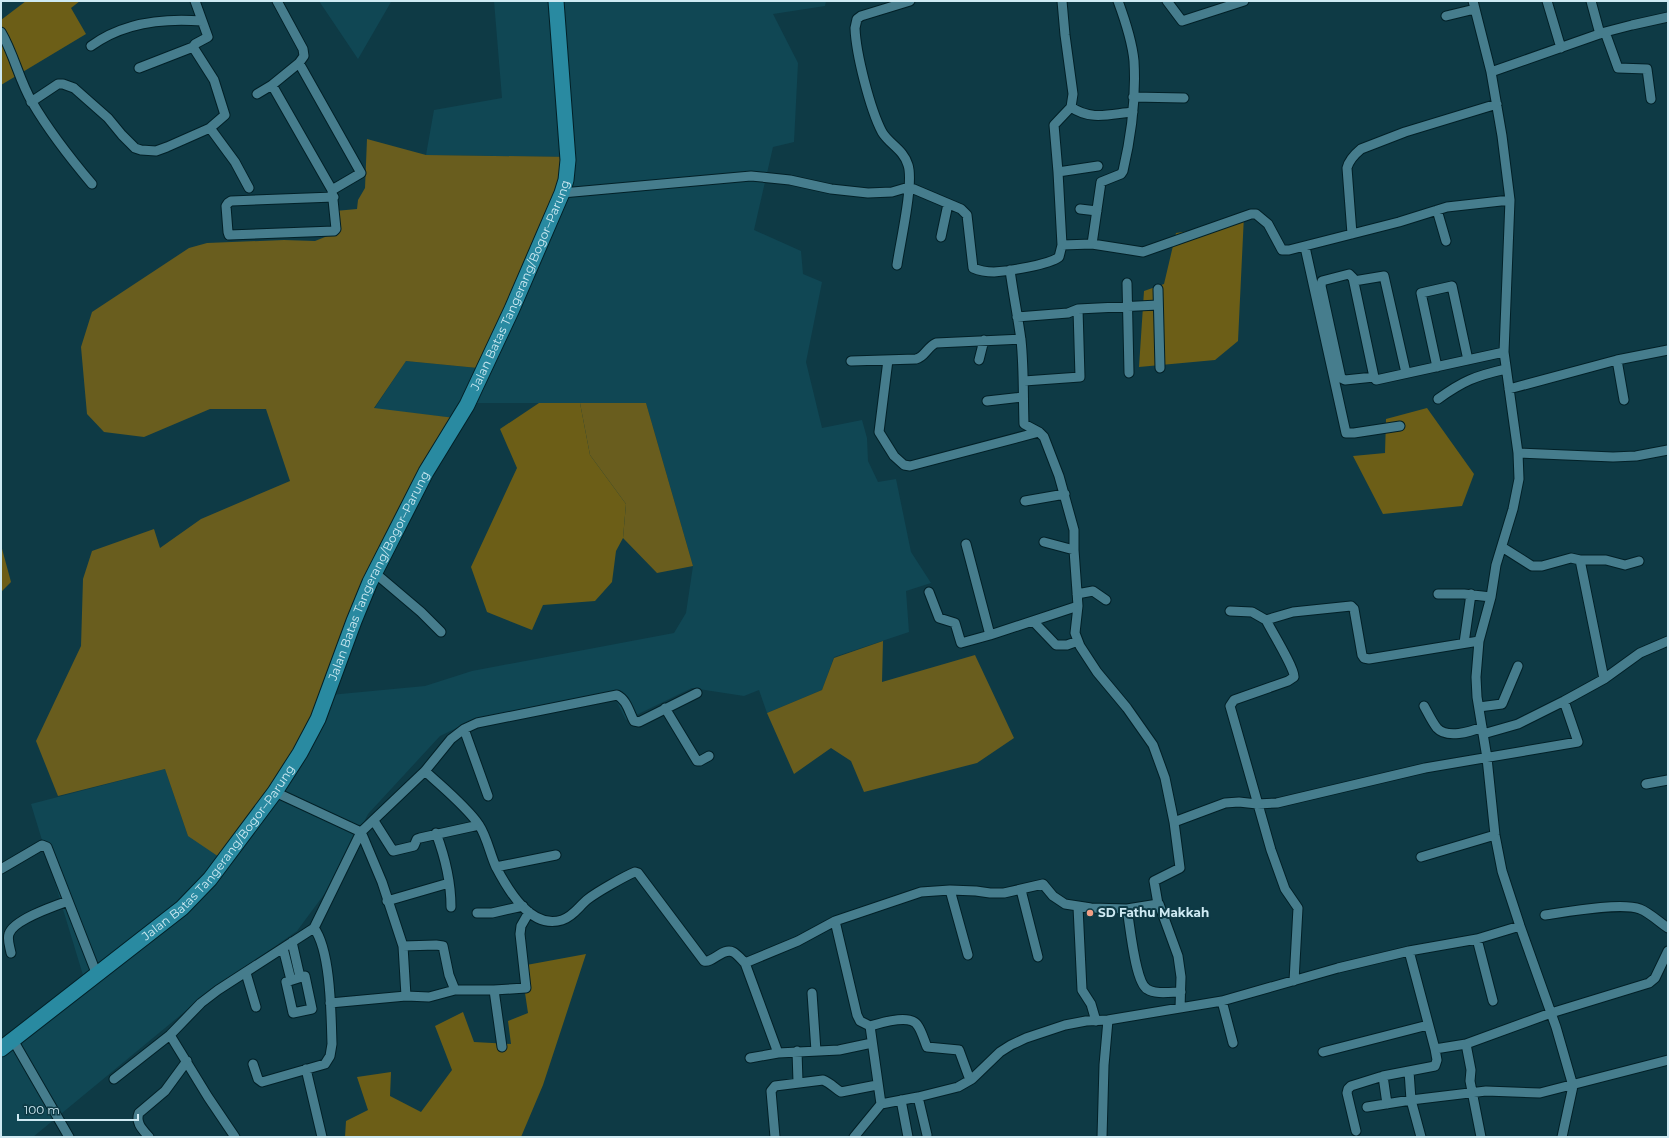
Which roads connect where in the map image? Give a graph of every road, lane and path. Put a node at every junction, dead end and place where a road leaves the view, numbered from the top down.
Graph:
1 (195, 1) edge
2 (277, 1) edge
3 (556, 1) edge
4 (910, 1) edge
5 (1062, 1) edge
6 (1118, 1) edge
7 (1167, 1) edge
8 (1244, 1) edge
9 (1547, 1) edge
10 (1591, 1) edge
11 (1474, 5) edge
12 (1446, 16) dead end
13 (1668, 17) edge
14 (202, 21) junction
15 (1, 32) edge
16 (1602, 33) junction
17 (91, 46) dead end
18 (193, 47) junction
19 (1561, 48) junction
20 (299, 63) junction
21 (139, 68) dead end
22 (1491, 72) junction
23 (272, 85) junction
24 (257, 94) dead end
25 (1134, 97) junction
26 (1184, 98) dead end
27 (1652, 99) dead end
28 (31, 102) junction
29 (1497, 104) junction
30 (1070, 107) junction
31 (1132, 112) junction
32 (210, 128) junction
33 (1098, 166) dead end
34 (1058, 172) junction
35 (92, 184) dead end
36 (909, 187) junction
37 (249, 188) dead end
38 (562, 193) junction
39 (333, 194) junction
40 (1510, 200) junction
41 (948, 204) junction
42 (1080, 209) dead end
43 (1437, 210) junction
44 (1097, 211) junction
45 (1352, 234) junction
46 (941, 237) dead end
47 (1446, 241) dead end
48 (1062, 244) junction
49 (1092, 244) junction
50 (1305, 246) junction
51 (897, 265) dead end
52 (1010, 270) junction
53 (1354, 281) junction
54 (1127, 283) dead end
55 (1158, 288) dead end
56 (1158, 305) junction
57 (1127, 307) junction
58 (1078, 309) junction
59 (1017, 317) junction
60 (1020, 339) junction
61 (984, 340) junction
62 (1668, 350) edge
63 (1504, 352) junction
64 (888, 360) junction
65 (980, 360) dead end
66 (1468, 360) junction
67 (1617, 360) junction
68 (851, 361) dead end
69 (1437, 367) junction
70 (1160, 368) dead end
71 (1506, 369) junction
72 (1130, 372) dead end
73 (1406, 373) junction
74 (1374, 377) junction
75 (1024, 381) junction
76 (1509, 388) junction
77 (1023, 397) junction
78 (1438, 398) dead end
79 (1624, 400) dead end
80 (987, 401) dead end
81 (1400, 426) dead end
82 (1039, 432) junction
83 (1668, 450) edge
84 (1518, 453) junction
85 (1065, 494) junction
86 (1025, 501) dead end
87 (1044, 542) dead end
88 (966, 544) dead end
89 (1502, 547) junction
90 (1074, 550) junction
91 (1580, 560) junction
92 (1639, 562) dead end
93 (375, 573) junction
94 (929, 592) dead end
95 (1077, 594) junction
96 (1438, 594) dead end
97 (1470, 594) junction
98 (1491, 597) junction
99 (1106, 600) dead end
100 (1078, 606) junction
101 (1230, 611) dead end
102 (1266, 620) junction
103 (1033, 621) junction
104 (441, 632) dead end
105 (990, 635) junction
106 (1078, 641) junction
107 (1479, 641) junction
108 (1668, 641) edge
109 (1464, 643) junction
110 (1518, 666) dead end
111 (1604, 679) junction
112 (697, 693) dead end
113 (1564, 702) junction
114 (1424, 706) dead end
115 (1479, 707) junction
116 (665, 708) junction
117 (464, 729) junction
118 (1482, 731) junction
119 (709, 756) dead end
120 (1486, 758) junction
121 (425, 772) junction
122 (1668, 780) edge
123 (1646, 784) dead end
124 (275, 792) junction
125 (488, 796) dead end
126 (1257, 804) junction
127 (374, 821) junction
128 (1174, 822) junction
129 (479, 825) junction
130 (361, 832) junction
131 (436, 833) junction
132 (1495, 835) junction
133 (556, 855) dead end
134 (1421, 857) dead end
135 (496, 867) junction
136 (1, 869) edge
137 (449, 883) junction
138 (950, 890) junction
139 (1021, 890) junction
140 (68, 901) junction
141 (387, 901) junction
142 (1159, 904) junction
143 (451, 907) dead end
144 (1078, 907) junction
145 (526, 909) junction
146 (1127, 909) junction
147 (477, 913) dead end
148 (1545, 915) dead end
149 (835, 921) junction
150 (1520, 926) junction
151 (314, 928) junction
152 (1668, 928) edge
153 (1477, 939) junction
154 (292, 942) junction
155 (403, 946) junction
156 (283, 948) junction
157 (1668, 951) edge
158 (1409, 952) junction
159 (11, 953) dead end
160 (968, 955) dead end
161 (1038, 956) dead end
162 (745, 963) junction
163 (246, 973) junction
164 (97, 975) junction
165 (300, 977) junction
166 (290, 980) junction
167 (1294, 981) junction
168 (455, 990) junction
169 (494, 990) junction
170 (1181, 992) junction
171 (812, 993) dead end
172 (406, 996) junction
173 (1222, 1001) junction
174 (1493, 1001) dead end
175 (330, 1003) junction
176 (256, 1007) dead end
177 (1180, 1008) junction
178 (1552, 1013) junction
179 (1108, 1020) junction
180 (1096, 1021) junction
181 (1428, 1025) junction
182 (870, 1026) junction
183 (170, 1035) junction
184 (13, 1040) junction
185 (872, 1043) junction
186 (1233, 1043) dead end
187 (1466, 1044) junction
188 (502, 1047) dead end
189 (1, 1049) edge
190 (1435, 1049) junction
191 (797, 1051) junction
192 (816, 1051) junction
193 (1323, 1052) dead end
194 (778, 1053) junction
195 (750, 1058) dead end
196 (1668, 1060) edge
197 (187, 1061) junction
198 (253, 1064) dead end
199 (306, 1069) junction
200 (1409, 1071) junction
201 (1383, 1076) junction
202 (114, 1079) dead end
203 (970, 1080) junction
204 (798, 1082) junction
205 (877, 1085) junction
206 (1573, 1086) junction
207 (1472, 1093) junction
208 (918, 1097) junction
209 (901, 1100) junction
210 (1411, 1100) junction
211 (881, 1104) junction
212 (1387, 1104) junction
213 (1367, 1107) dead end
214 (1356, 1131) dead end
215 (927, 1135) dead end
216 (68, 1137) edge
217 (149, 1137) edge
218 (235, 1137) edge
219 (322, 1137) edge
220 (775, 1137) edge
221 (854, 1137) edge
222 (908, 1137) edge
223 (1102, 1137) edge
224 (1421, 1137) edge
225 (1481, 1137) edge
226 (1562, 1137) edge

1 - 14 street
2 - 20 street
3 - 38 main road, Jalan Batas Tangerang/Bogor–Parung
4 - 36 street
5 - 30 street
6 - 25 street
7 - 8 street
9 - 19 street
10 - 16 street
11 - 12 street
11 - 22 street
13 - 16 street
14 - 17 street
14 - 18 street
15 - 28 street
16 - 19 street
16 - 27 street
18 - 21 street
18 - 32 street
19 - 22 street
20 - 23 street
20 - 39 street
22 - 29 street
23 - 24 street
23 - 39 street
25 - 26 street
25 - 31 street
28 - 32 street
28 - 35 street
29 - 40 street
29 - 45 street
30 - 31 street
30 - 34 street
31 - 44 street
32 - 37 street
33 - 34 street
34 - 48 street
36 - 38 street
36 - 41 street
36 - 51 street
38 - 93 main road, Jalan Batas Tangerang/Bogor–Parung
39 - 39 street
40 - 43 street
40 - 63 street
41 - 46 street
41 - 52 street
42 - 44 street
43 - 45 street
43 - 47 street
44 - 49 street
45 - 50 street
48 - 49 street
48 - 52 street
49 - 50 street
50 - 81 street
52 - 59 street
53 - 73 street
53 - 74 street
53 - 74 street
54 - 57 street
55 - 56 street
56 - 57 street
56 - 70 street
57 - 58 street
57 - 72 street
58 - 59 street
58 - 75 street
59 - 60 street
60 - 61 street
60 - 75 street
61 - 64 street
61 - 65 street
62 - 67 street
63 - 66 street
63 - 71 street
64 - 68 street
64 - 82 street
66 - 69 street
66 - 69 street
67 - 76 street
67 - 79 street
69 - 73 street
71 - 76 street
71 - 78 street
73 - 74 street
75 - 77 street
76 - 84 street
77 - 80 street
77 - 82 street
82 - 85 street
83 - 84 street
84 - 89 street
85 - 86 street
85 - 90 street
87 - 90 street
88 - 105 street
89 - 91 street
89 - 98 street
90 - 95 street
91 - 92 street
91 - 111 street
93 - 104 street
93 - 124 main road, Jalan Batas Tangerang/Bogor–Parung
94 - 105 street
95 - 99 street
95 - 100 street
96 - 97 street
97 - 98 street
97 - 109 street
98 - 107 street
100 - 103 street
100 - 106 street
101 - 102 street
102 - 109 street
102 - 126 street
103 - 105 street
103 - 106 street
106 - 128 street
107 - 109 street
107 - 115 street
108 - 111 street
110 - 115 street
111 - 113 street
112 - 116 street
113 - 118 street
113 - 120 street
114 - 118 street
115 - 118 street
116 - 117 street
116 - 119 street
117 - 121 street
117 - 125 street
118 - 120 street
120 - 126 street
120 - 132 street
121 - 127 street
121 - 129 street
122 - 123 street
124 - 130 street
124 - 164 main road, Jalan Batas Tangerang/Bogor–Parung
126 - 128 street
126 - 167 street
127 - 130 street
127 - 131 street
128 - 142 street
129 - 131 street
129 - 135 street
130 - 141 street
130 - 151 street
131 - 137 street
132 - 134 street
132 - 150 street
133 - 135 street
135 - 145 street
136 - 140 street
137 - 141 street
137 - 143 street
138 - 139 street
138 - 149 street
138 - 160 street
139 - 144 street
139 - 161 street
140 - 159 street
140 - 164 street
141 - 155 street
142 - 146 street
142 - 170 street
144 - 146 street
144 - 180 street
145 - 147 street
145 - 162 street
145 - 169 street
146 - 170 street
148 - 152 street
149 - 162 street
149 - 182 street
150 - 153 street
150 - 178 street
151 - 154 street
151 - 175 street
153 - 158 street
153 - 174 street
154 - 156 street
154 - 165 street
155 - 168 street
155 - 172 street
156 - 163 street
156 - 166 street
157 - 178 street
158 - 167 street
158 - 181 street
162 - 194 street
163 - 176 street
163 - 183 street
164 - 184 main road, Jalan Batas Tangerang/Bogor–Parung
165 - 166 street
165 - 166 street
167 - 173 street
168 - 169 street
168 - 172 street
169 - 188 street
170 - 177 street
171 - 192 street
172 - 175 street
173 - 177 street
173 - 186 street
175 - 199 street
177 - 179 street
178 - 187 street
178 - 206 street
179 - 180 street
179 - 223 street
180 - 203 street
181 - 190 street
181 - 193 street
182 - 185 street
182 - 203 street
183 - 197 street
183 - 202 street
184 - 189 main road, Jalan Batas Tangerang/Bogor–Parung
184 - 216 street
185 - 192 street
185 - 205 street
187 - 190 street
187 - 207 street
190 - 200 street
191 - 192 street
191 - 194 street
191 - 204 street
194 - 195 street
196 - 206 street
197 - 217 street
197 - 218 street
198 - 199 street
199 - 219 street
200 - 201 street
200 - 210 street
201 - 212 street
201 - 214 street
203 - 208 street
204 - 205 street
204 - 220 street
205 - 211 street
206 - 207 street
206 - 226 street
207 - 210 street
207 - 225 street
208 - 209 street
208 - 215 street
209 - 211 street
209 - 222 street
210 - 212 street
210 - 224 street
211 - 221 street
212 - 213 street

